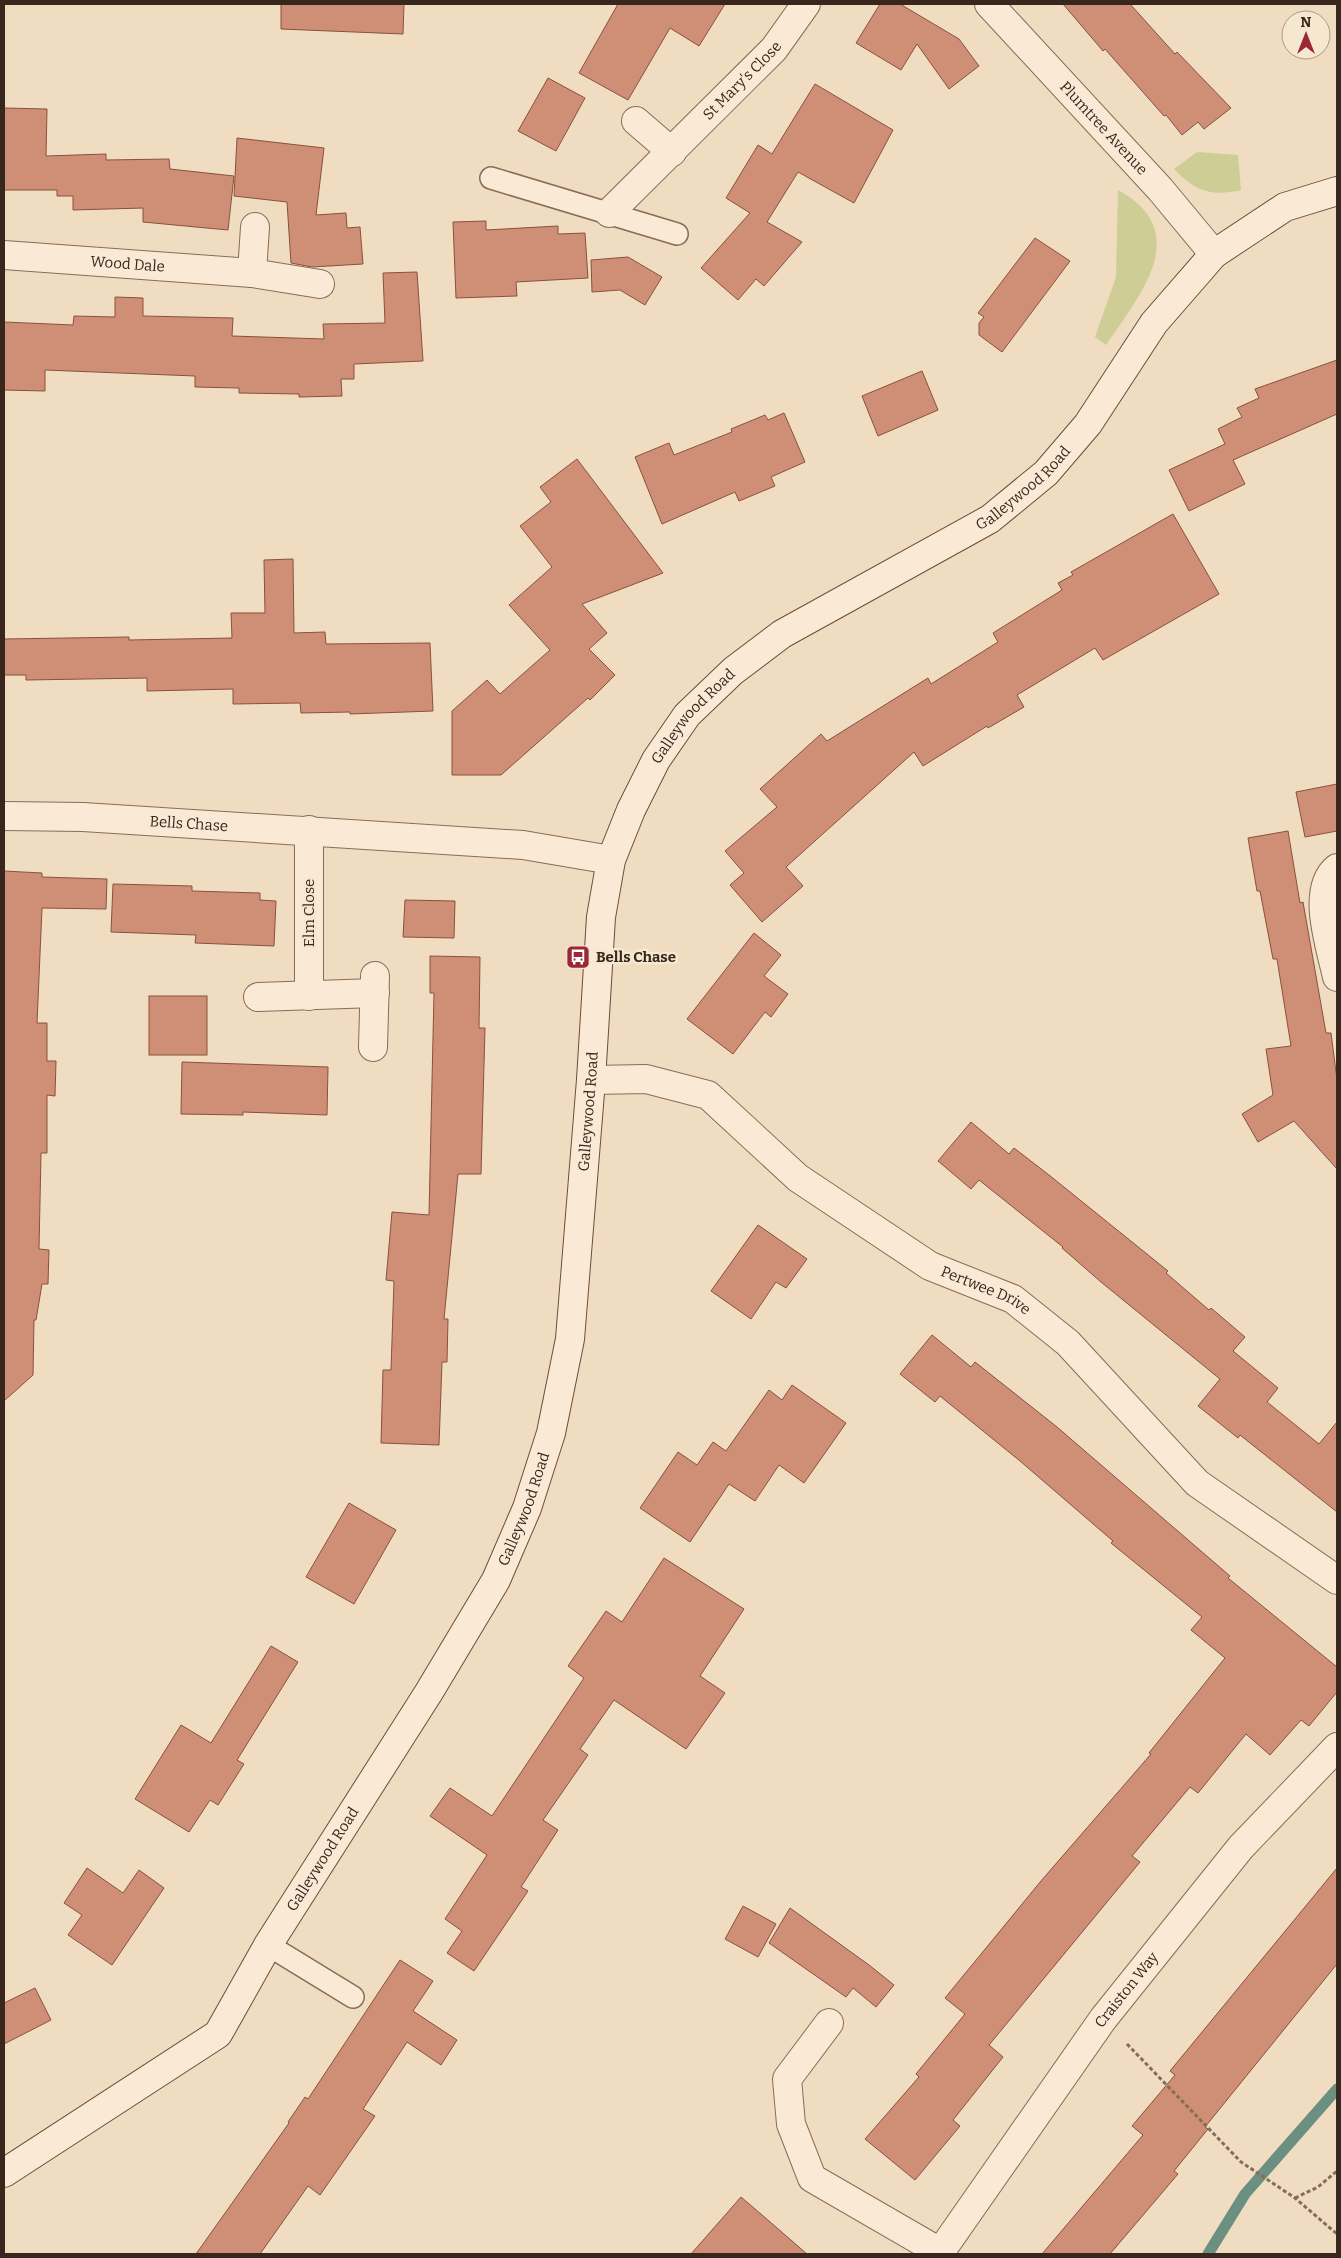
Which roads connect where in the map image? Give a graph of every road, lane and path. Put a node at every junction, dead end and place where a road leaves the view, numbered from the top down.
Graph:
1 (806, 4) edge
2 (989, 4) edge
3 (636, 121) dead end
4 (672, 152) junction
5 (491, 178) dead end
6 (1337, 191) edge
7 (609, 213) junction
8 (254, 227) dead end
9 (677, 234) dead end
10 (1214, 254) junction
11 (4, 255) edge
12 (252, 273) junction
13 (320, 284) dead end
14 (4, 816) edge
15 (309, 830) junction
16 (611, 860) junction
17 (1337, 868) edge
18 (1337, 977) edge
19 (309, 996) junction
20 (258, 997) dead end
21 (373, 1047) dead end
22 (591, 1080) junction
23 (1337, 1580) edge
24 (1337, 1747) edge
25 (268, 1945) junction
26 (353, 1997) dead end
27 (1103, 2019) junction
28 (829, 2023) dead end
29 (1337, 2171) edge
30 (4, 2173) edge
31 (1295, 2198) junction
32 (1337, 2234) edge
33 (939, 2253) edge

1 - 4 street, St Mary's Close
2 - 10 street, Plumtree Avenue
3 - 4 street
4 - 7 street, St Mary's Close
5 - 7 lane
6 - 10 street, Galleywood Road
7 - 9 lane
8 - 12 street
10 - 16 street, Galleywood Road
11 - 12 street, Wood Dale
12 - 13 street, Wood Dale
14 - 15 street, Bells Chase
15 - 16 street, Bells Chase
15 - 19 street, Elm Close
16 - 22 street, Galleywood Road
17 - 18 street
19 - 20 street
19 - 21 street
22 - 23 street, Pertwee Drive
22 - 25 street, Galleywood Road
24 - 27 street, Craiston Way
25 - 26 lane
25 - 30 street, Galleywood Road
27 - 31 path
27 - 33 street, Craiston Way
28 - 33 street, Craiston Way
29 - 31 path
31 - 32 path

